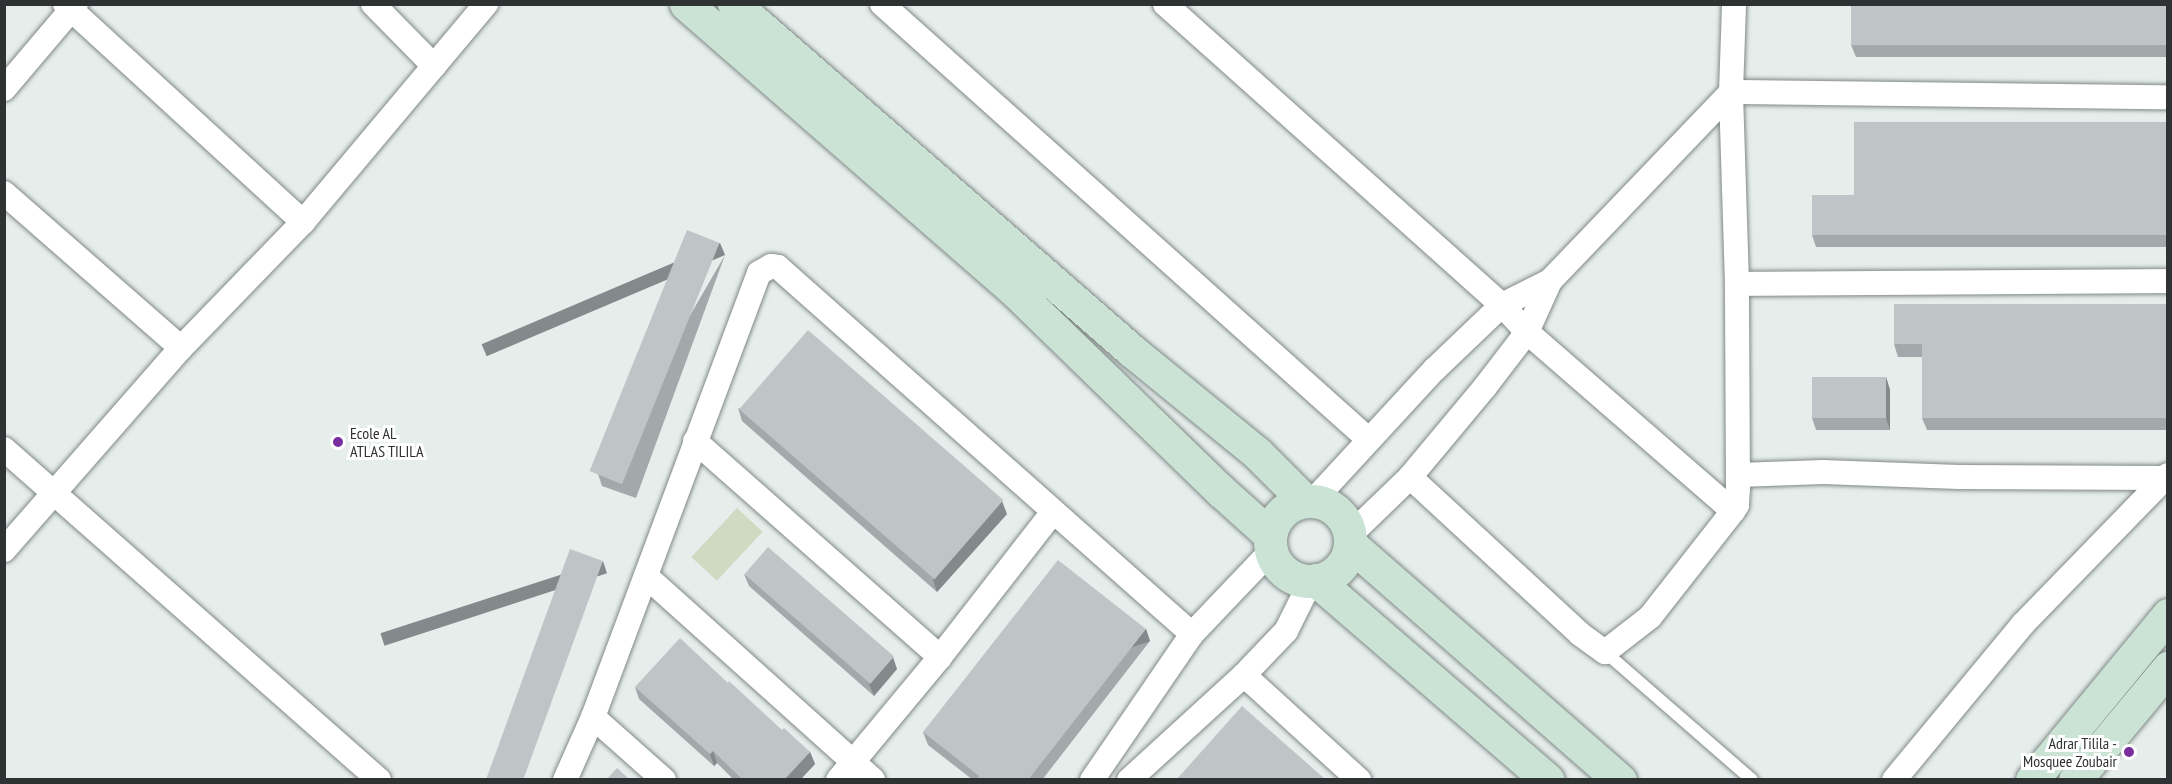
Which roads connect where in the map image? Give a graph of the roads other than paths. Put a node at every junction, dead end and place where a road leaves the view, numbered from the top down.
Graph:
1 (373, 4) edge
2 (486, 4) edge
3 (686, 4) edge
4 (734, 4) edge
5 (882, 4) edge
6 (1165, 4) edge
7 (1734, 4) edge
8 (70, 6) edge
9 (393, 14) edge
10 (434, 66) junction
11 (4, 89) edge
12 (1731, 92) junction
13 (2168, 97) edge
14 (4, 193) edge
15 (303, 222) junction
16 (1550, 281) junction
17 (2168, 281) edge
18 (1737, 284) junction
19 (1502, 305) junction
20 (1527, 332) junction
21 (181, 348) junction
22 (1368, 440) junction
23 (695, 441) junction
24 (4, 449) edge
25 (1738, 475) junction
26 (2166, 476) edge
27 (1410, 477) junction
28 (55, 494) junction
29 (1309, 501) junction
30 (1733, 511) junction
31 (1053, 512) junction
32 (1350, 540) junction
33 (1271, 543) junction
34 (4, 550) edge
35 (646, 576) junction
36 (1314, 581) junction
37 (2168, 615) edge
38 (1192, 634) junction
39 (1605, 652) junction
40 (940, 657) junction
41 (2168, 668) edge
42 (1244, 675) junction
43 (593, 717) junction
44 (845, 771) edge
45 (379, 780) edge
46 (565, 780) edge
47 (664, 780) edge
48 (873, 780) edge
49 (1092, 780) edge
50 (1129, 780) edge
51 (1359, 780) edge
52 (1548, 780) edge
53 (1620, 780) edge
54 (1752, 780) edge
55 (1894, 780) edge
56 (2032, 780) edge
57 (2075, 780) edge

1 - 9 street
2 - 10 street
3 - 33 street
4 - 29 street
5 - 22 street
6 - 19 street
7 - 12 street
8 - 11 street
8 - 15 street
9 - 10 street
10 - 15 street
12 - 13 street
12 - 16 street
12 - 18 street
14 - 21 street
15 - 21 street
16 - 19 street
16 - 20 street
17 - 18 street
18 - 25 street
19 - 20 street
19 - 22 street
20 - 27 street
20 - 30 street
21 - 28 street
22 - 29 street
23 - 31 street
23 - 35 street
23 - 40 street
24 - 28 street
25 - 26 street
25 - 30 street
26 - 55 street
27 - 32 street
27 - 39 street
28 - 34 street
28 - 45 street
29 - 32 street
29 - 33 street
30 - 39 street
31 - 38 street
31 - 40 street
32 - 36 street
32 - 53 street
33 - 36 street
33 - 38 street
35 - 43 street
35 - 44 street
36 - 42 street
36 - 52 street
37 - 56 street
38 - 49 street
39 - 54 lane
40 - 44 street
41 - 57 street
42 - 50 street
42 - 51 street
43 - 46 street
43 - 47 street
44 - 48 street

